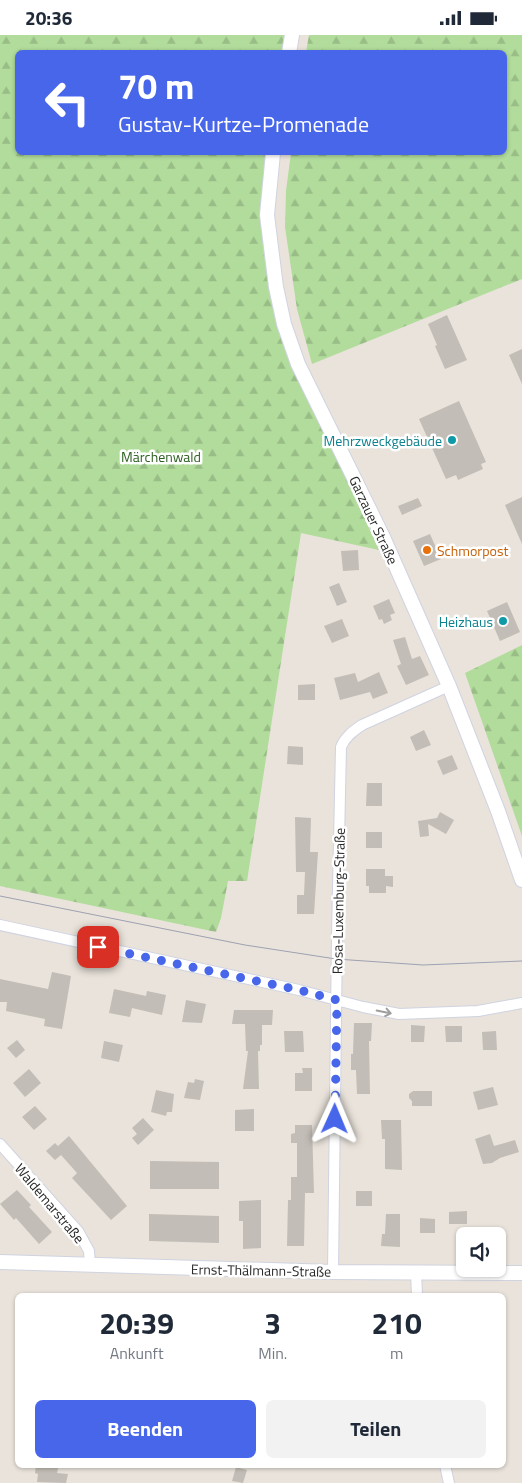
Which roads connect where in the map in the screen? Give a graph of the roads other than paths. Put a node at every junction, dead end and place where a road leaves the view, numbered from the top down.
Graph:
1 (292, 35) edge
2 (290, 50) edge
3 (273, 155) edge
4 (449, 686) junction
5 (522, 880) edge
6 (0, 925) edge
7 (337, 1000) junction
8 (522, 1003) edge
9 (0, 1144) edge
10 (0, 1262) edge
11 (90, 1265) junction
12 (333, 1272) junction
13 (416, 1273) junction
14 (522, 1273) edge
15 (417, 1293) edge
16 (446, 1468) edge
17 (449, 1483) edge

1 - 2 street
3 - 4 street, Garzauer Straße
4 - 5 street, Garzauer Straße
4 - 7 street, Rosa-Luxemburg-Straße
6 - 7 street
7 -> 8 street
7 - 12 street, Rosa-Luxemburg-Straße
9 - 11 street, Waldemarstraße
10 - 11 street, Ernst-Thälmann-Straße
11 - 12 street, Ernst-Thälmann-Straße
12 - 13 street, Ernst-Thälmann-Straße
13 - 14 street, Ernst-Thälmann-Straße
13 - 15 street
16 - 17 street

